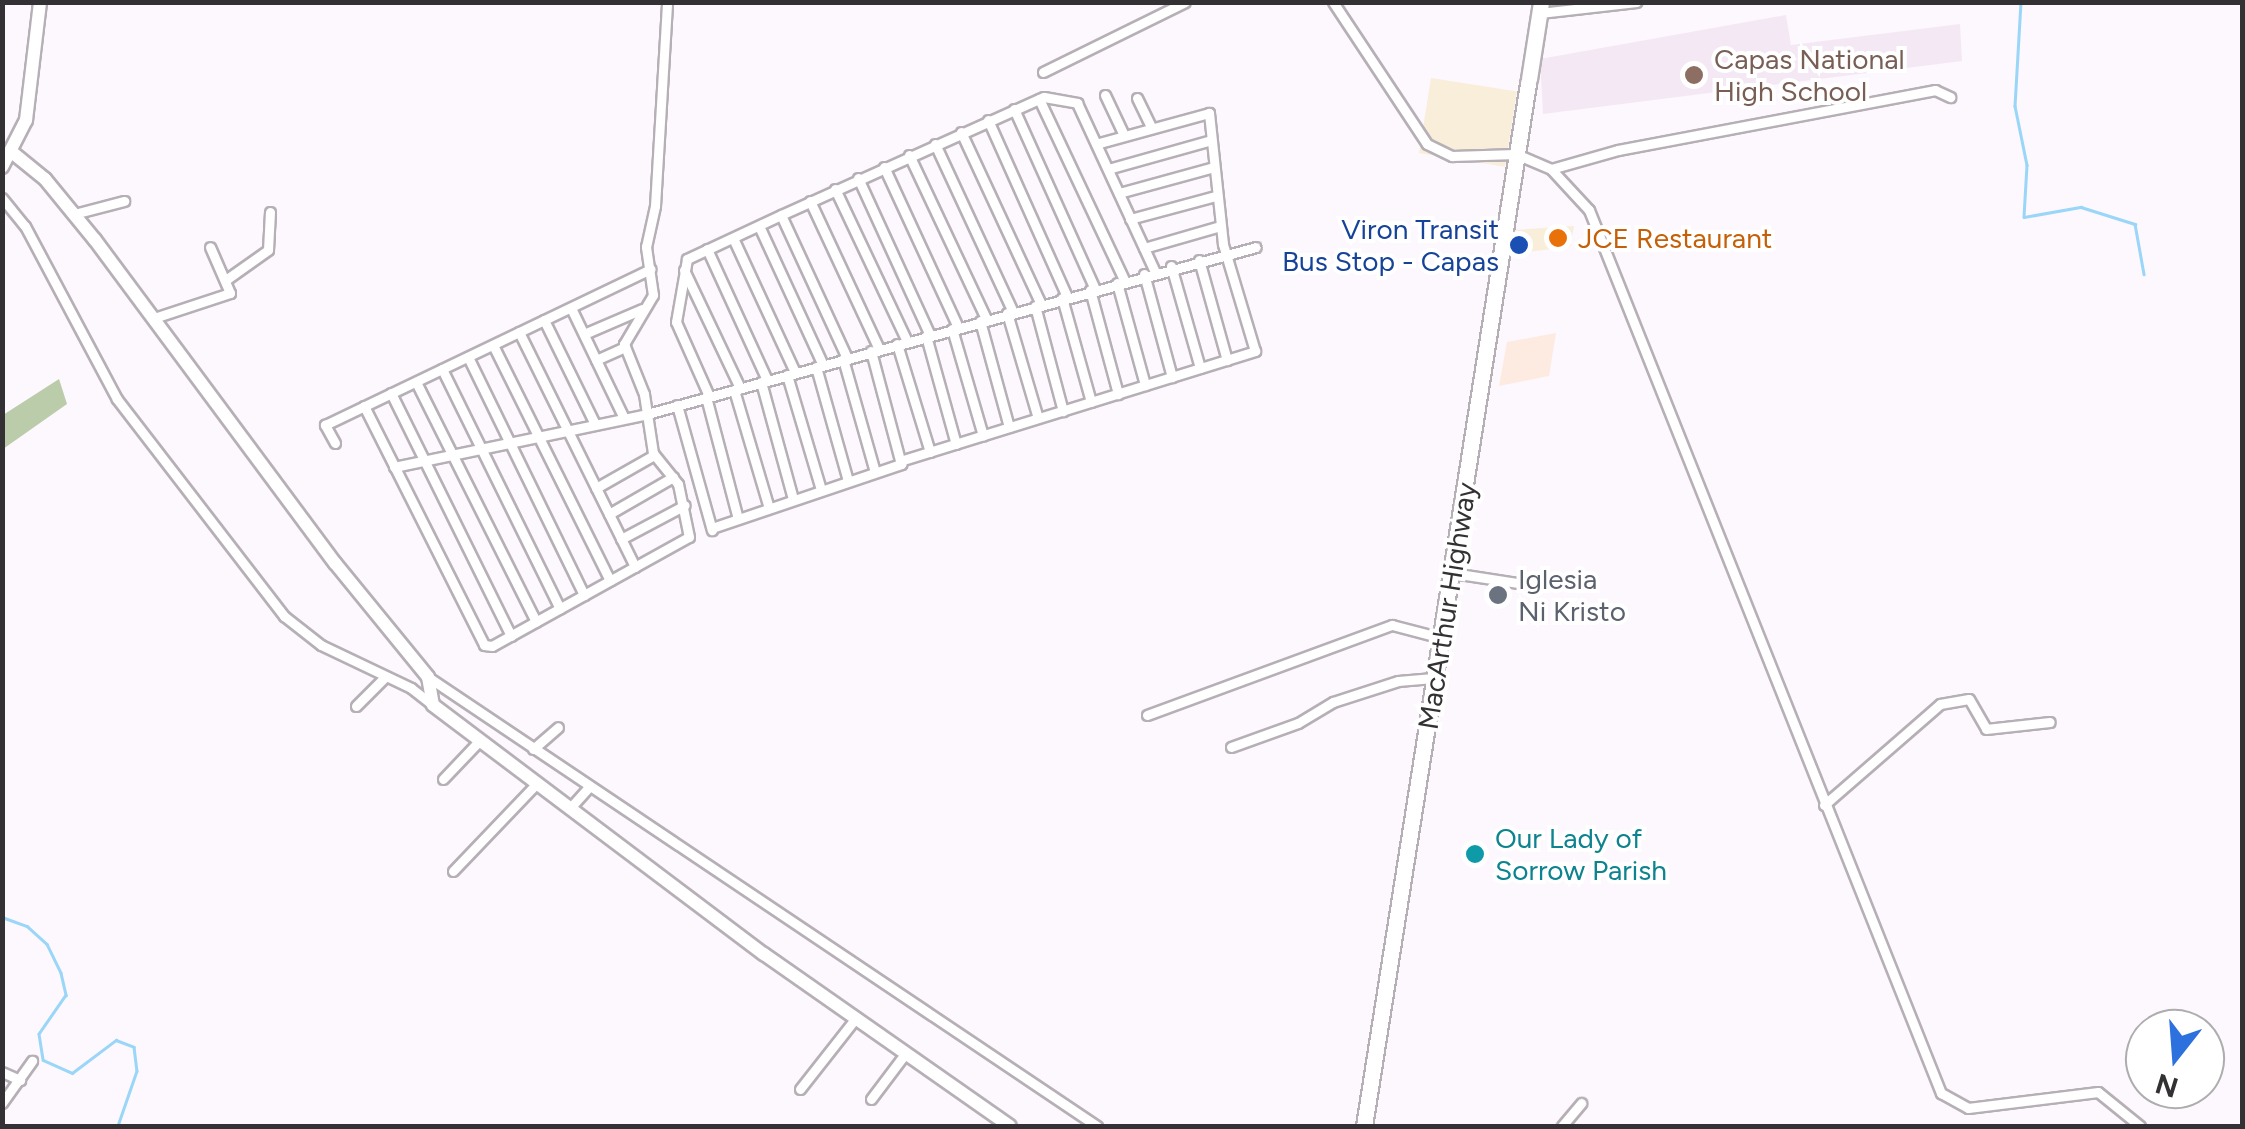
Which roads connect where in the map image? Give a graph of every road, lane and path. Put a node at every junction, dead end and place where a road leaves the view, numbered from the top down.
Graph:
1 (40, 2) edge
2 (667, 2) edge
3 (1185, 2) edge
4 (1334, 2) edge
5 (1636, 2) edge
6 (1540, 8) edge
7 (1043, 72) dead end
8 (1105, 95) dead end
9 (1950, 97) dead end
10 (1138, 98) dead end
11 (1038, 99) junction
12 (1014, 109) junction
13 (988, 120) junction
14 (1150, 125) junction
15 (961, 132) junction
16 (1123, 133) junction
17 (1211, 140) junction
18 (935, 144) junction
19 (1096, 144) junction
20 (14, 153) junction
21 (1516, 154) junction
22 (910, 155) junction
23 (884, 167) junction
24 (1214, 167) junction
25 (2, 168) edge
26 (1108, 170) junction
27 (1551, 170) junction
28 (858, 178) junction
29 (835, 189) junction
30 (1119, 194) junction
31 (1216, 196) junction
32 (2, 198) edge
33 (124, 201) dead end
34 (810, 202) junction
35 (270, 212) dead end
36 (74, 214) junction
37 (781, 215) junction
38 (1130, 219) junction
39 (758, 226) junction
40 (1220, 226) junction
41 (733, 238) junction
42 (210, 246) dead end
43 (1256, 246) dead end
44 (1144, 248) junction
45 (707, 250) junction
46 (1225, 254) junction
47 (1198, 260) junction
48 (1171, 266) junction
49 (651, 270) junction
50 (684, 270) junction
51 (1149, 272) junction
52 (227, 279) junction
53 (1120, 282) junction
54 (1092, 290) junction
55 (1065, 297) junction
56 (1038, 305) junction
57 (571, 308) junction
58 (644, 308) junction
59 (1010, 313) junction
60 (154, 318) junction
61 (544, 320) junction
62 (983, 320) junction
63 (955, 328) junction
64 (520, 332) junction
65 (584, 334) junction
66 (928, 336) junction
67 (902, 343) junction
68 (493, 345) junction
69 (625, 347) junction
70 (875, 350) junction
71 (468, 357) junction
72 (845, 359) junction
73 (596, 360) junction
74 (1227, 360) junction
75 (819, 366) junction
76 (1200, 368) junction
77 (442, 369) junction
78 (791, 374) junction
79 (1172, 377) junction
80 (764, 381) junction
81 (416, 382) junction
82 (1146, 385) junction
83 (737, 389) junction
84 (391, 394) junction
85 (1118, 394) junction
86 (708, 397) junction
87 (1090, 402) junction
88 (677, 405) junction
89 (364, 406) junction
90 (1064, 410) junction
91 (646, 414) junction
92 (624, 418) junction
93 (1038, 418) junction
94 (595, 424) junction
95 (1010, 427) junction
96 (567, 430) junction
97 (538, 436) junction
98 (983, 436) junction
99 (507, 442) junction
100 (335, 443) dead end
101 (956, 444) junction
102 (481, 448) junction
103 (930, 452) junction
104 (452, 454) junction
105 (654, 455) junction
106 (424, 460) junction
107 (900, 461) junction
108 (394, 467) junction
109 (875, 472) junction
110 (673, 477) junction
111 (848, 481) junction
112 (596, 488) junction
113 (821, 490) junction
114 (793, 498) junction
115 (684, 504) junction
116 (769, 508) junction
117 (609, 514) junction
118 (738, 519) junction
119 (621, 539) junction
120 (635, 568) junction
121 (1452, 573) junction
122 (610, 582) junction
123 (1517, 583) dead end
124 (584, 596) junction
125 (560, 609) junction
126 (536, 622) junction
127 (511, 636) junction
128 (1442, 638) junction
129 (385, 677) junction
130 (428, 677) junction
131 (1436, 678) junction
132 (356, 706) dead end
133 (433, 706) junction
134 (1147, 715) dead end
135 (2050, 722) dead end
136 (558, 727) dead end
137 (478, 741) junction
138 (1231, 746) dead end
139 (533, 749) junction
140 (443, 778) dead end
141 (536, 784) junction
142 (589, 787) junction
143 (1824, 806) junction
144 (570, 808) junction
145 (453, 871) dead end
146 (855, 1019) junction
147 (904, 1054) junction
148 (32, 1061) dead end
149 (2, 1072) edge
150 (20, 1080) junction
151 (800, 1089) dead end
152 (870, 1099) dead end
153 (2, 1103) edge
154 (1581, 1103) dead end
155 (1010, 1126) edge
156 (1097, 1126) edge
157 (1364, 1126) edge
158 (1562, 1126) edge
159 (2140, 1126) edge

1 - 20 street
2 - 49 street
3 - 7 street
4 - 21 street
5 - 6 street
6 - 21 highway, MacArthur Highway
8 - 16 street
9 - 27 street
10 - 14 street
11 - 12 street
11 - 19 street
11 - 53 street
12 - 13 street
12 - 54 street
13 - 15 street
13 - 55 street
14 - 16 street
14 - 17 street
15 - 18 street
15 - 56 street
16 - 19 street
17 - 24 street
17 - 26 street
18 - 22 street
18 - 59 street
19 - 26 street
20 - 25 street
20 - 36 street
21 - 27 street
21 - 121 highway, MacArthur Highway
22 - 23 street
22 - 62 street
23 - 28 street
23 - 63 street
24 - 30 street
24 - 31 street
26 - 30 street
27 - 143 street
28 - 29 street
28 - 66 street
29 - 34 street
29 - 67 street
30 - 38 street
31 - 38 street
31 - 40 street
32 - 129 street
33 - 36 street
34 - 37 street
34 - 70 street
35 - 52 street
36 - 60 street
37 - 39 street
37 - 72 street
38 - 44 street
39 - 41 street
39 - 75 street
40 - 44 street
40 - 46 street
41 - 45 street
41 - 78 street
42 - 52 street
43 - 46 street
44 - 51 street
45 - 50 street
45 - 80 street
46 - 47 street
46 - 74 street
47 - 48 street
47 - 74 street
48 - 51 street
48 - 76 street
49 - 57 street
49 - 58 street
50 - 83 street
50 - 86 street
51 - 53 street
51 - 79 street
52 - 60 street
53 - 54 street
53 - 82 street
54 - 55 street
54 - 85 street
55 - 56 street
55 - 87 street
56 - 59 street
56 - 90 street
57 - 61 street
57 - 65 street
58 - 65 street
58 - 69 street
59 - 62 street
59 - 93 street
60 - 130 street
61 - 64 street
61 - 94 street
62 - 63 street
62 - 95 street
63 - 66 street
63 - 98 street
64 - 68 street
64 - 96 street
65 - 73 street
66 - 67 street
66 - 101 street
67 - 70 street
67 - 103 street
68 - 71 street
68 - 97 street
69 - 73 street
69 - 91 street
70 - 72 street
70 - 107 street
71 - 77 street
71 - 99 street
72 - 75 street
72 - 109 street
73 - 92 street
74 - 76 street
75 - 78 street
75 - 111 street
76 - 79 street
77 - 81 street
77 - 102 street
78 - 80 street
78 - 113 street
79 - 82 street
80 - 83 street
80 - 114 street
81 - 84 street
81 - 104 street
82 - 85 street
83 - 86 street
83 - 116 street
84 - 89 street
84 - 106 street
85 - 87 street
86 - 88 street
86 - 118 street
87 - 90 street
88 - 91 street
88 - 118 street
89 - 100 street
89 - 108 street
90 - 93 street
91 - 92 street
91 - 105 street
92 - 94 street
93 - 95 street
94 - 96 street
95 - 98 street
96 - 97 street
96 - 112 street
97 - 99 street
97 - 122 street
98 - 101 street
99 - 102 street
99 - 124 street
101 - 103 street
102 - 104 street
102 - 125 street
103 - 107 street
104 - 106 street
104 - 126 street
105 - 110 street
105 - 112 street
106 - 108 street
106 - 127 street
107 - 109 street
108 - 127 street
109 - 111 street
110 - 115 street
110 - 117 street
111 - 113 street
112 - 117 street
113 - 114 street
114 - 116 street
115 - 119 street
115 - 120 street
116 - 118 street
117 - 119 street
119 - 120 street
120 - 122 street
121 - 123 street
121 - 128 highway, MacArthur Highway
122 - 124 street
124 - 125 street
125 - 126 street
126 - 127 street
128 - 131 highway, MacArthur Highway
128 - 134 street
129 - 132 street
129 - 133 street
130 - 133 street
130 - 139 street
131 - 138 street
131 - 157 highway, MacArthur Highway
133 - 137 street
135 - 143 street
136 - 139 street
137 - 140 street
137 - 141 street
139 - 142 street
141 - 144 street
141 - 145 street
142 - 144 street
142 - 156 street
143 - 159 street
144 - 146 street
146 - 147 street
146 - 151 street
147 - 152 street
147 - 155 street
148 - 150 street
149 - 150 street
150 - 153 street
154 - 158 street

